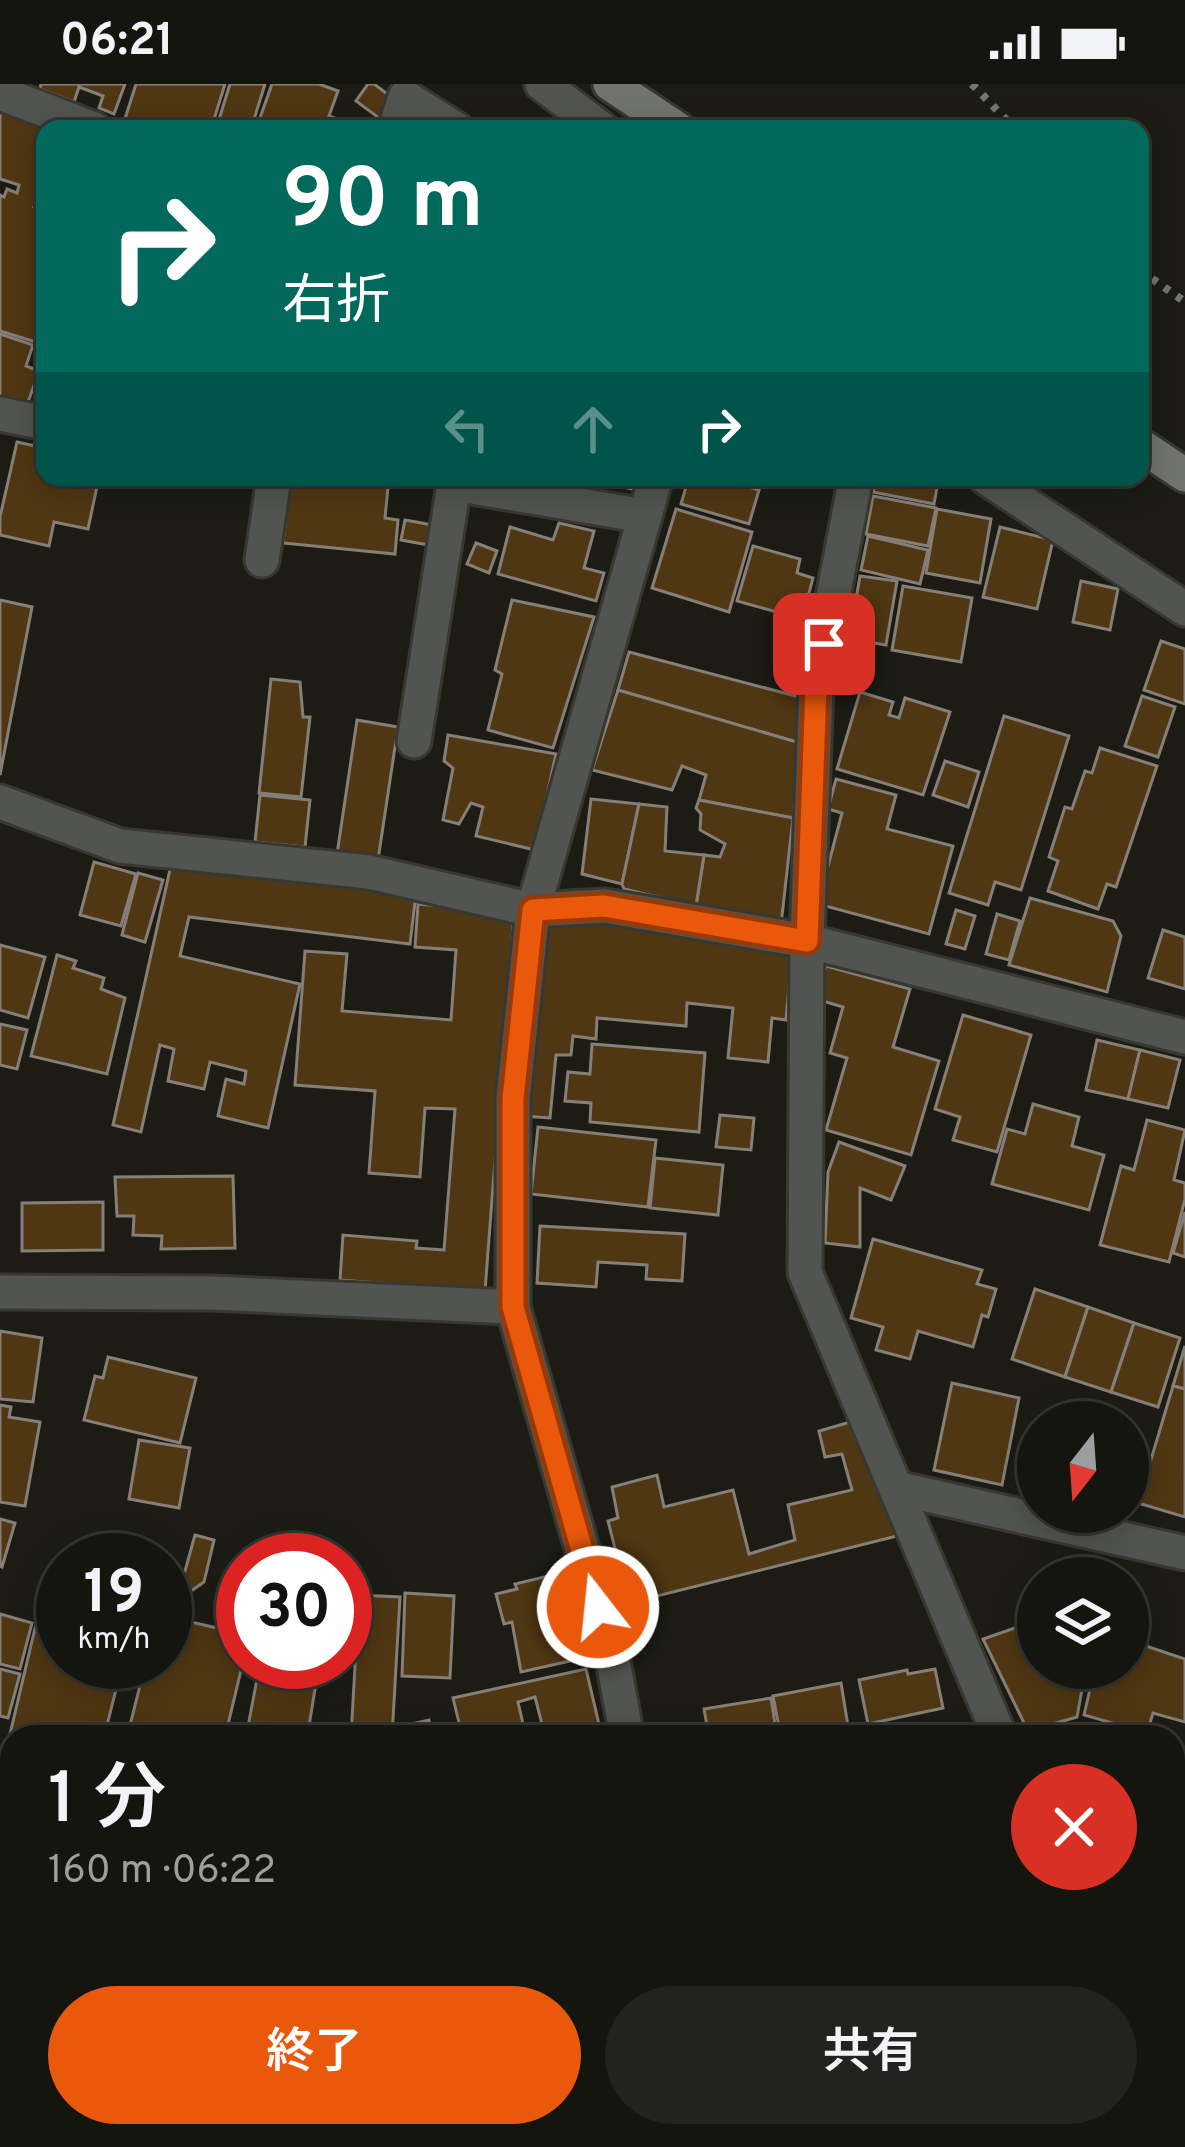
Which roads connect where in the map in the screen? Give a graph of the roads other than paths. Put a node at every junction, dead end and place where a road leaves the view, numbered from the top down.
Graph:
1 (542, 84) edge
2 (610, 84) edge
3 (0, 92) edge
4 (71, 120) edge
5 (398, 120) edge
6 (442, 120) edge
7 (590, 120) edge
8 (664, 120) edge
9 (0, 414) edge
10 (36, 421) edge
11 (1149, 451) edge
12 (1185, 475) edge
13 (273, 486) edge
14 (454, 486) edge
15 (466, 486) edge
16 (654, 486) edge
17 (854, 486) edge
18 (999, 486) edge
19 (646, 516) junction
20 (262, 560) dead end
21 (1185, 609) edge
22 (414, 741) dead end
23 (0, 802) edge
24 (533, 910) junction
25 (807, 941) junction
26 (1185, 1037) edge
27 (0, 1292) edge
28 (513, 1307) junction
29 (896, 1488) junction
30 (1185, 1552) edge
31 (625, 1725) edge
32 (995, 1725) edge

1 - 7 street
2 - 8 main road
3 - 4 street
5 - 6 street
9 - 10 street
11 - 12 main road
13 - 20 street
14 - 22 street
15 - 19 street
16 - 19 street
17 - 25 street
18 - 21 street
19 - 24 street
23 - 24 street
24 - 25 street
24 - 28 street
25 - 26 street
25 - 29 street
27 - 28 street
28 - 31 street
29 - 30 street
29 - 32 street

